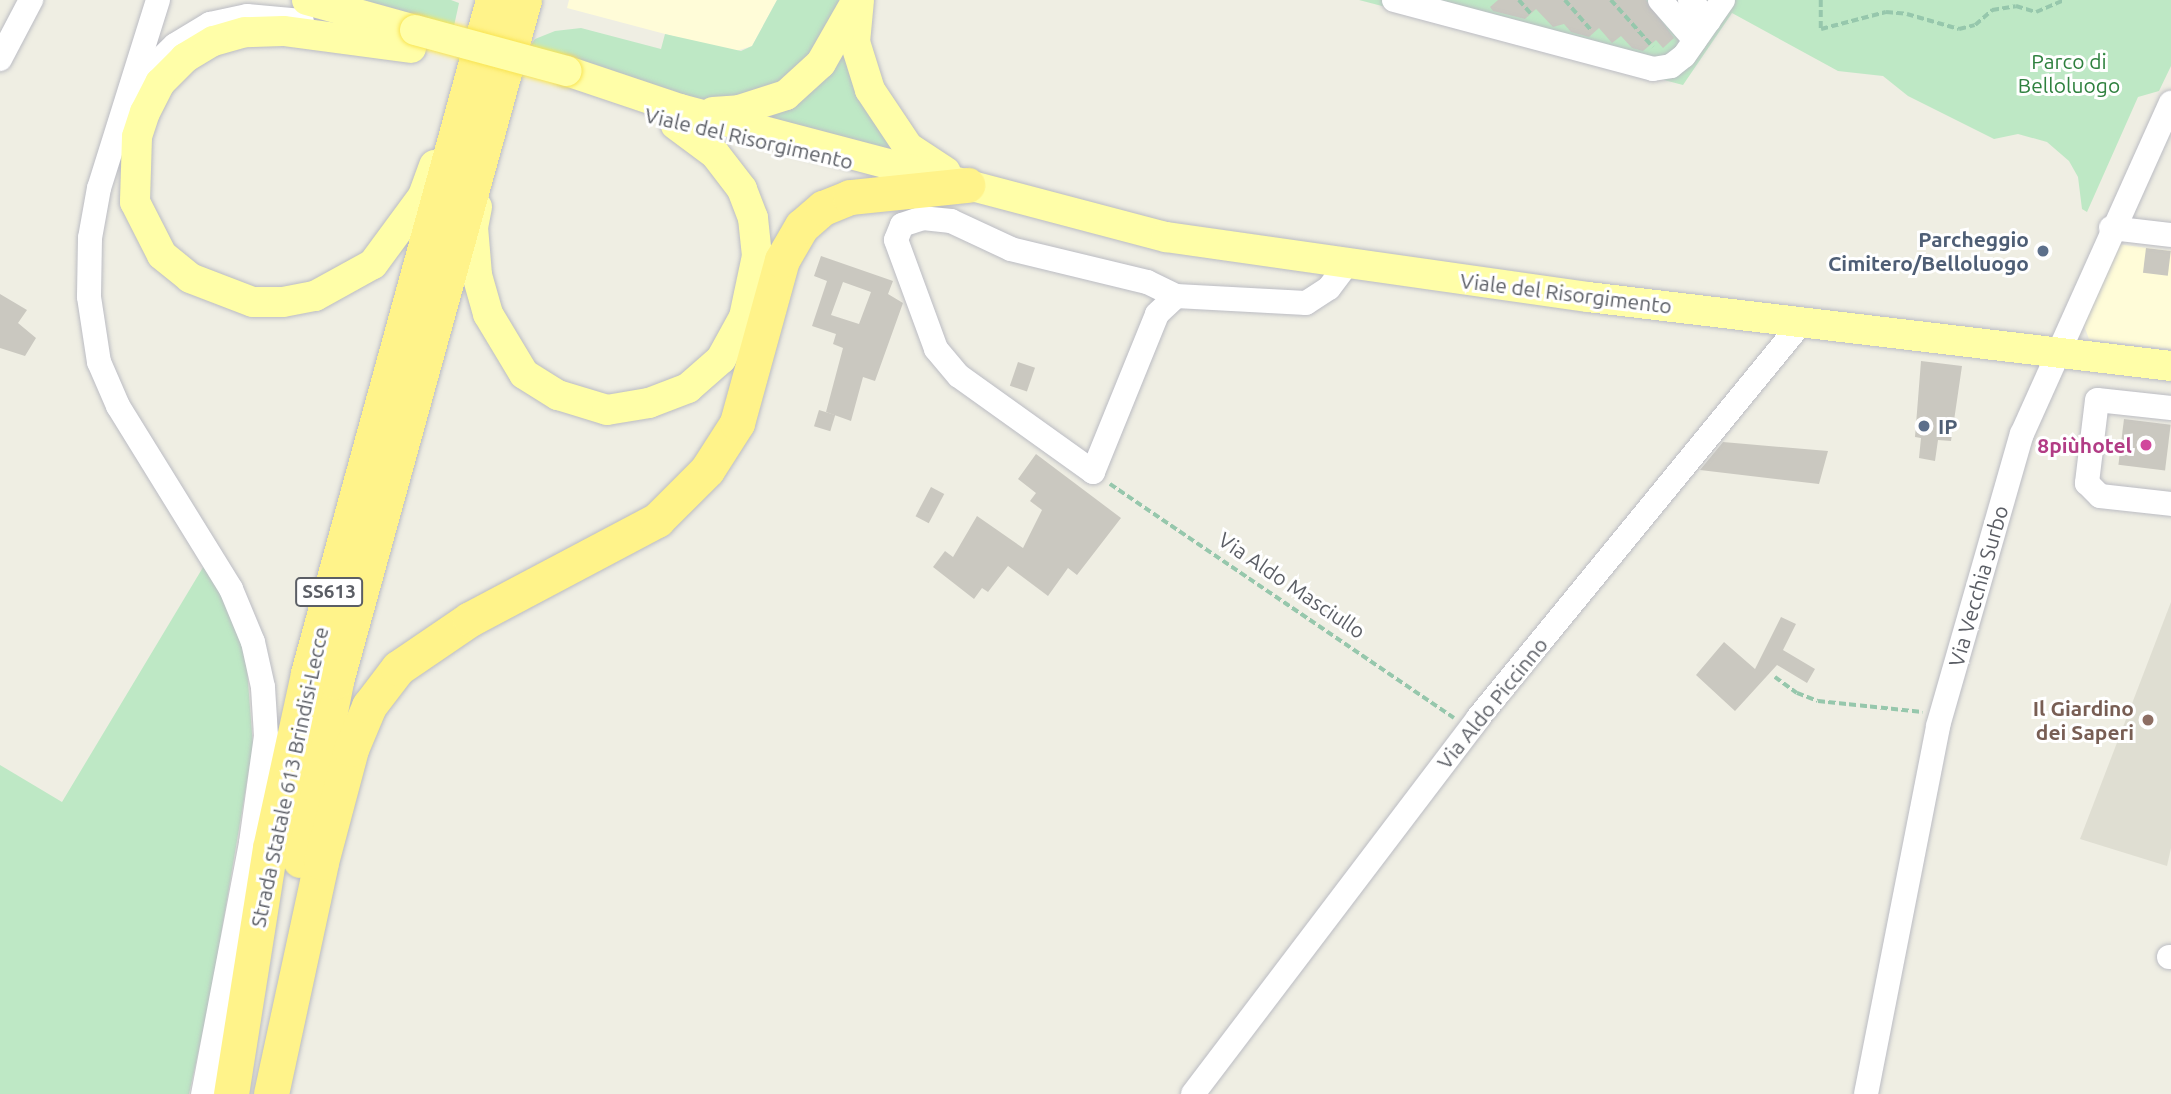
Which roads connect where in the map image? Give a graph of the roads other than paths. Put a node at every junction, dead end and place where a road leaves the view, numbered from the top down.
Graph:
1 (31, 0) edge
2 (158, 0) edge
3 (307, 0) edge
4 (493, 0) edge
5 (524, 0) edge
6 (858, 0) edge
7 (1394, 0) edge
8 (1660, 0) edge
9 (1690, 0) edge
10 (1723, 0) edge
11 (1702, 31) junction
12 (413, 39) junction
13 (0, 59) edge
14 (129, 90) junction
15 (481, 102) junction
16 (2171, 103) edge
17 (678, 117) junction
18 (967, 186) junction
19 (2111, 228) junction
20 (2171, 235) edge
21 (1347, 264) junction
22 (1177, 296) junction
23 (1802, 322) junction
24 (2058, 352) junction
25 (2171, 366) edge
26 (2171, 408) edge
27 (2171, 504) edge
28 (203, 1094) edge
29 (231, 1094) edge
30 (259, 1094) edge
31 (271, 1094) edge
32 (1194, 1094) edge
33 (1866, 1094) edge

1 - 13 street
2 - 14 street
3 - 12 main road
4 - 15 highway
5 - 15 highway
6 - 17 main road
6 - 18 main road
7 - 11 street
8 - 11 street
9 - 11 street
10 - 11 street
12 - 14 street
12 - 15 main road
12 - 17 main road, Viale del Risorgimento
14 - 28 street
15 - 17 main road
15 - 29 highway, Strada Statale 613 Brindisi-Lecce / SS613
15 - 30 highway, Strada Statale 613 Brindisi-Lecce / SS613
16 - 19 street, Via Vecchia Surbo
17 - 18 main road, Viale del Risorgimento
18 - 21 main road, Viale del Risorgimento
18 - 31 highway
19 - 20 street
19 - 24 street, Via Vecchia Surbo
21 - 22 street
21 - 23 main road, Viale del Risorgimento
22 - 22 street
23 - 24 main road, Viale del Risorgimento
23 - 32 street, Via Aldo Piccinno
24 - 25 main road, Viale del Risorgimento
24 - 33 street, Via Vecchia Surbo
26 - 27 street

